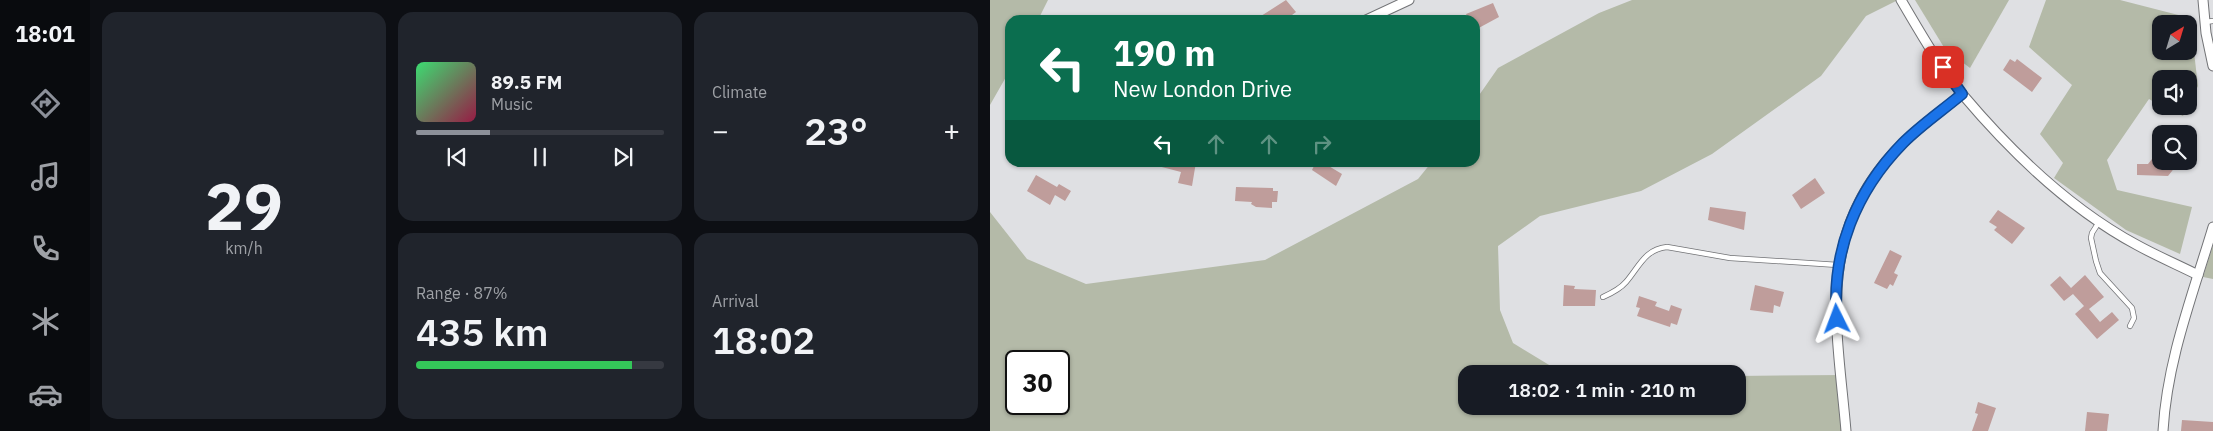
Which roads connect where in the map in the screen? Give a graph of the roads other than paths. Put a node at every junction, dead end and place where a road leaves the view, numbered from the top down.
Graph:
1 (1409, 0) edge
2 (1901, 0) edge
3 (2203, 0) edge
4 (1377, 15) edge
5 (2209, 22) edge
6 (2213, 66) edge
7 (1962, 94) junction
8 (2100, 221) junction
9 (2213, 227) edge
10 (1838, 265) junction
11 (2198, 275) junction
12 (1603, 297) dead end
13 (2130, 326) dead end
14 (1846, 431) edge
15 (2162, 431) edge

1 - 4 street
2 - 7 street
3 - 5 street
5 - 6 street
7 - 8 street
7 - 10 street
8 - 11 street
8 - 13 lane
9 - 11 street
10 - 12 lane
10 - 14 street
11 - 15 street

